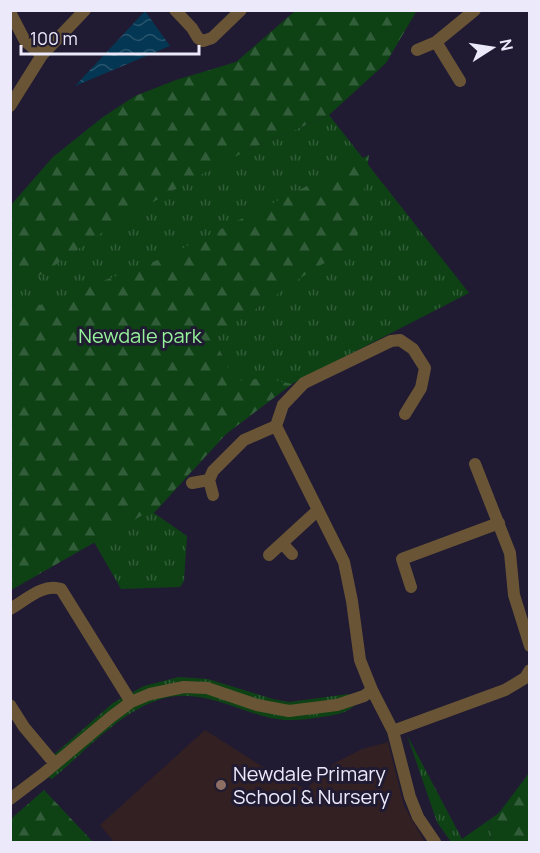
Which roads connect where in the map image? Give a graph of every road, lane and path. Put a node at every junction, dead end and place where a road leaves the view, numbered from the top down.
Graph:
1 (85, 10) edge
2 (174, 10) edge
3 (241, 10) edge
4 (475, 10) edge
5 (10, 12) edge
6 (436, 42) junction
7 (417, 50) dead end
8 (42, 55) junction
9 (460, 81) dead end
10 (10, 106) edge
11 (405, 414) dead end
12 (276, 426) junction
13 (475, 464) dead end
14 (209, 480) junction
15 (192, 483) dead end
16 (213, 495) dead end
17 (318, 510) junction
18 (499, 523) junction
19 (282, 543) junction
20 (292, 554) dead end
21 (269, 555) dead end
22 (411, 587) dead end
23 (10, 609) edge
24 (530, 646) edge
25 (530, 670) edge
26 (372, 690) junction
27 (131, 702) junction
28 (10, 705) edge
29 (393, 731) junction
30 (55, 764) junction
31 (10, 799) edge
32 (435, 843) edge

1 - 8 street
2 - 3 street
4 - 6 street
5 - 8 street
6 - 7 street
6 - 9 street
8 - 10 street
11 - 12 street
12 - 14 street
12 - 17 street
13 - 18 street
14 - 15 street
14 - 16 street
17 - 19 street
17 - 26 street
18 - 22 street
18 - 24 street
19 - 20 street
19 - 21 street
23 - 27 street
25 - 29 street
26 - 27 street
26 - 29 street
27 - 30 street
28 - 30 street
29 - 32 street
30 - 31 street

